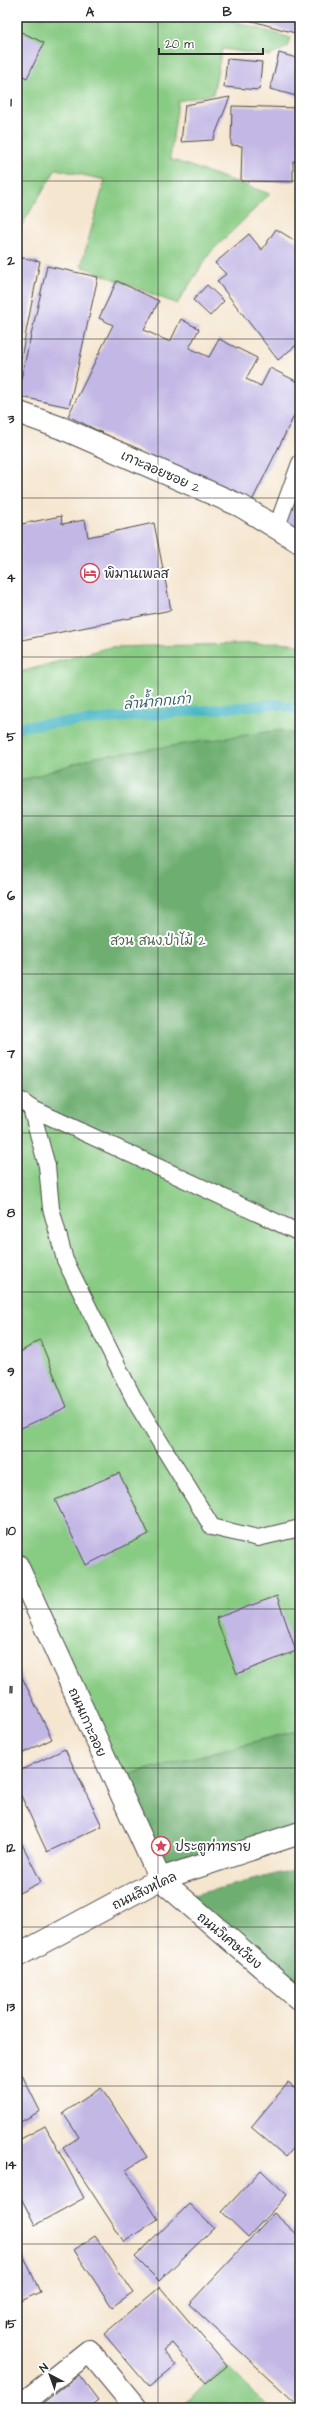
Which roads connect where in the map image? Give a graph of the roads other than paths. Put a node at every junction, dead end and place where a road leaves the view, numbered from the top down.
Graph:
1 (17, 412) edge
2 (300, 463) edge
3 (276, 529) junction
4 (300, 542) edge
5 (17, 1098) edge
6 (31, 1108) junction
7 (300, 1233) edge
8 (300, 1528) edge
9 (17, 1565) edge
10 (300, 1833) edge
11 (160, 1879) junction
12 (17, 1956) edge
13 (300, 2000) edge
14 (17, 2408) edge
15 (136, 2408) edge

1 - 3 street, เกาะลอยซอย 2
2 - 3 lane
3 - 4 street, เกาะลอยซอย 2
5 - 6 lane
6 - 7 lane
6 - 8 lane
9 - 11 street, ถนนเกาะลอย
10 - 11 street, ถนนสิงหไคล
11 - 12 street, ถนนสิงหไคล
11 - 13 street, ถนนวิเศษเวียง
14 - 15 street

